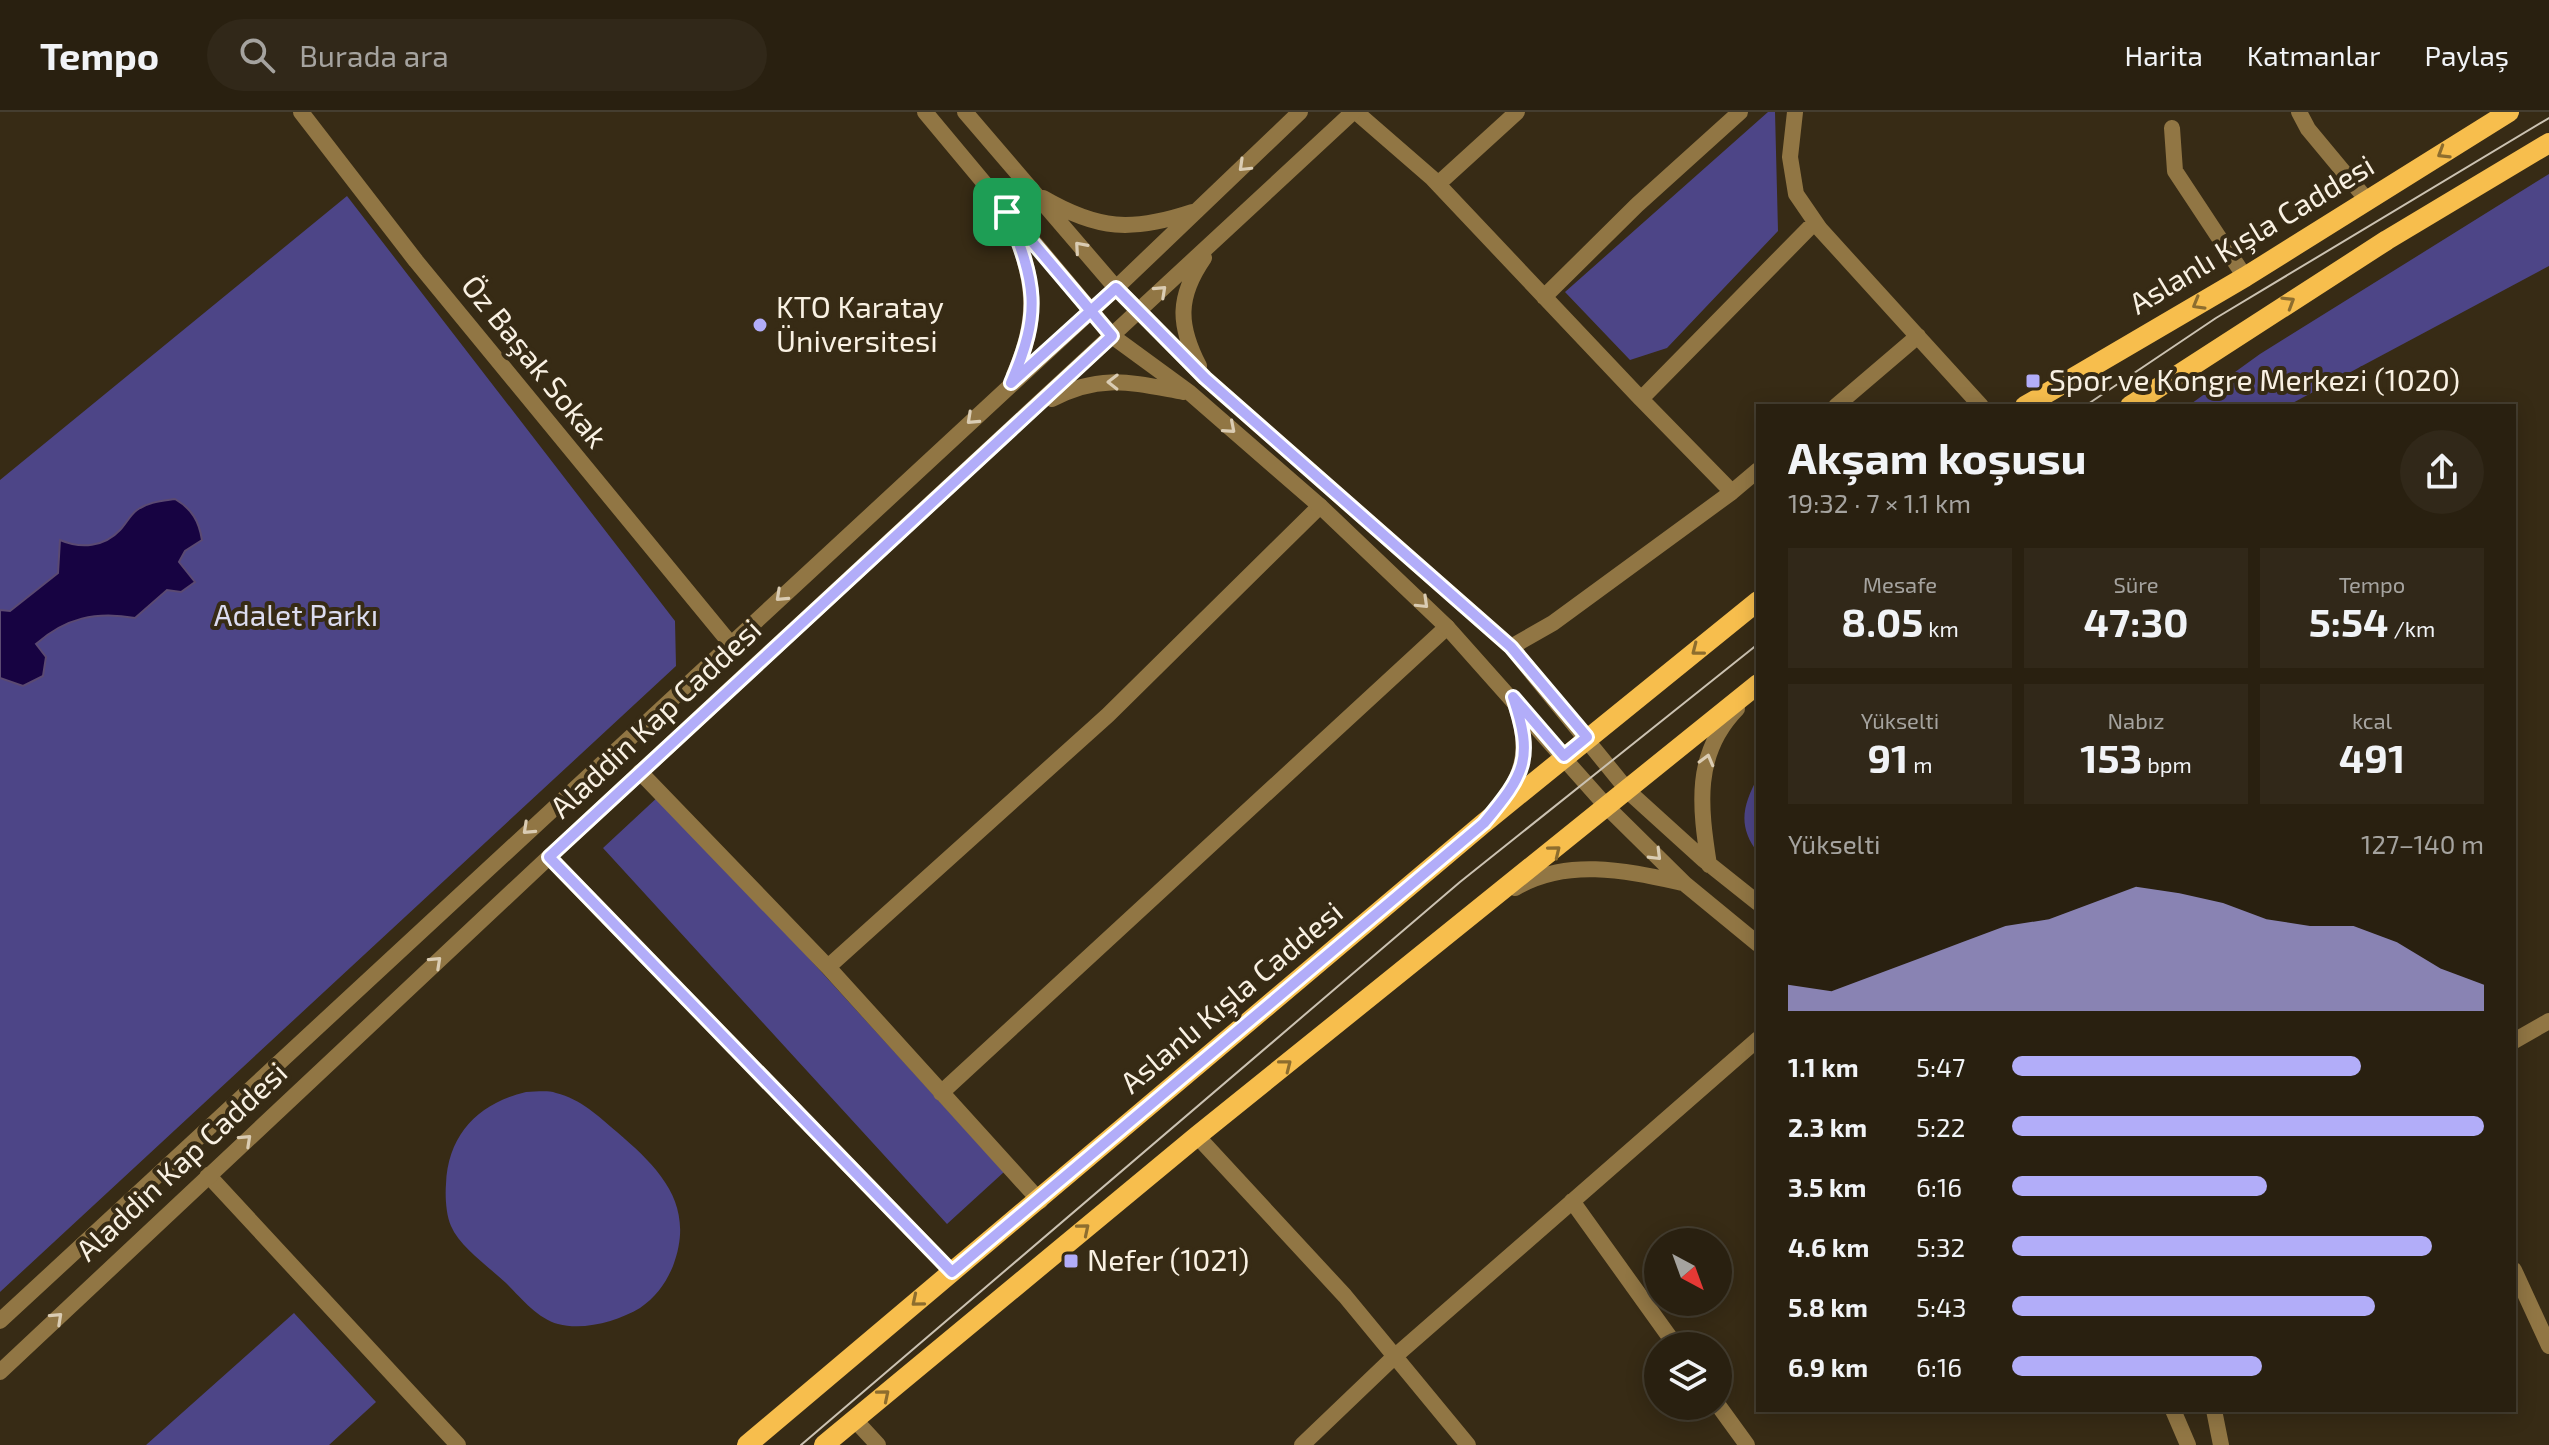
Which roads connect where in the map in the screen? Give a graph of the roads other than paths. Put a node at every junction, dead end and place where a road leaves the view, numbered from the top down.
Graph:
1 (301, 112) edge
2 (925, 112) edge
3 (965, 112) edge
4 (1300, 112) edge
5 (1355, 112) edge
6 (1517, 112) edge
7 (1740, 112) edge
8 (1795, 112) edge
9 (2299, 112) edge
10 (2509, 112) edge
11 (2172, 128) dead end
12 (2549, 143) edge
13 (1438, 184) junction
14 (1031, 191) junction
15 (2367, 200) junction
16 (1197, 210) junction
17 (1007, 212) junction
18 (1815, 222) junction
19 (1220, 235) junction
20 (2245, 277) junction
21 (1116, 288) junction
22 (1544, 297) junction
23 (1090, 311) junction
24 (1138, 312) junction
25 (1112, 336) junction
26 (1918, 336) junction
27 (1205, 378) junction
28 (1011, 383) junction
29 (1190, 393) junction
30 (1641, 399) junction
31 (1838, 404) edge
32 (1979, 404) edge
33 (2028, 404) edge
34 (2133, 404) edge
35 (1033, 409) junction
36 (1756, 472) edge
37 (1732, 492) junction
38 (1320, 506) junction
39 (1756, 603) edge
40 (1447, 627) junction
41 (730, 643) junction
42 (1511, 647) junction
43 (1756, 688) edge
44 (1756, 688) edge
45 (1513, 697) junction
46 (1587, 737) junction
47 (1564, 756) junction
48 (640, 772) junction
49 (1629, 792) junction
50 (1608, 808) junction
51 (1484, 823) junction
52 (549, 857) junction
53 (1709, 865) junction
54 (1685, 884) junction
55 (1493, 901) junction
56 (1756, 901) edge
57 (1756, 942) edge
58 (828, 967) junction
59 (2549, 1021) edge
60 (2516, 1040) edge
61 (1756, 1041) edge
62 (941, 1093) junction
63 (1197, 1136) junction
64 (208, 1175) junction
65 (1040, 1201) junction
66 (1572, 1201) junction
67 (952, 1272) junction
68 (2516, 1274) edge
69 (0, 1321) edge
70 (1666, 1332) edge
71 (2549, 1346) edge
72 (1393, 1358) junction
73 (0, 1372) edge
74 (2174, 1412) edge
75 (2214, 1412) edge
76 (854, 1419) junction
77 (1729, 1420) edge
78 (458, 1445) edge
79 (747, 1445) edge
80 (824, 1445) edge
81 (878, 1445) edge
82 (1302, 1445) edge
83 (1468, 1445) edge
84 (1747, 1445) edge
85 (2188, 1445) edge
86 (2221, 1445) edge

1 - 41 street, Öz Başak Sokak
2 - 17 street
3 - 14 street
4 -> 16 street, Aladdin Kap Caddesi
5 - 13 street
5 - 19 street, Aladdin Kap Caddesi
6 - 13 street
7 - 22 street
8 - 18 street
9 - 15 street
10 -> 15 main road, Aslanlı Kışla Caddesi
11 - 20 street
34 -> 12 main road
13 - 22 street
14 - 16 street
21 -> 14 street
15 - 20 main road, Aslanlı Kışla Caddesi
16 - 21 street, Aladdin Kap Caddesi
17 - 23 street
17 - 28 street
18 - 26 street
18 - 30 street
24 -> 19 street, Aladdin Kap Caddesi
19 - 27 street
20 -> 33 main road, Aslanlı Kışla Caddesi
21 - 23 street, Aladdin Kap Caddesi
21 - 24 street
22 - 30 street
23 - 25 street
23 - 28 street, Aladdin Kap Caddesi
24 - 25 street, Aladdin Kap Caddesi
24 - 27 street
25 - 29 street
25 - 35 street, Aladdin Kap Caddesi
26 - 31 street
26 - 32 street
27 - 42 street
28 -> 41 street, Aladdin Kap Caddesi
29 -> 35 street
29 -> 38 street
30 - 37 street
35 - 48 street, Aladdin Kap Caddesi
36 - 37 street
37 - 42 street
38 -> 40 street
38 - 58 street
39 -> 46 main road, Aslanlı Kışla Caddesi
40 - 45 street
40 - 62 street
41 -> 69 street, Aladdin Kap Caddesi
42 - 46 street
43 - 49 main road
53 -> 44 street
45 - 47 street
45 - 51 street
46 - 47 main road, Aslanlı Kışla Caddesi
46 - 49 street
47 - 50 street
47 - 51 main road, Aslanlı Kışla Caddesi
48 - 52 street, Aladdin Kap Caddesi
48 - 58 street
49 - 50 main road
49 - 53 street
50 -> 54 street
55 -> 50 main road
51 - 65 main road, Aslanlı Kışla Caddesi
64 -> 52 street, Aladdin Kap Caddesi
52 - 67 street
53 - 56 street
54 - 55 street
54 - 57 street
63 -> 55 main road
58 - 62 street
59 - 60 street
61 - 66 street
62 - 65 street
63 - 72 street
76 -> 63 main road
73 -> 64 street, Aladdin Kap Caddesi
64 - 78 street
65 - 67 main road, Aslanlı Kışla Caddesi
66 - 70 street
66 - 72 street
67 -> 79 main road, Aslanlı Kışla Caddesi
68 - 71 street
72 - 82 street
72 - 83 street
74 - 85 street
75 - 86 street
76 - 80 main road
76 - 81 street
77 - 84 street

